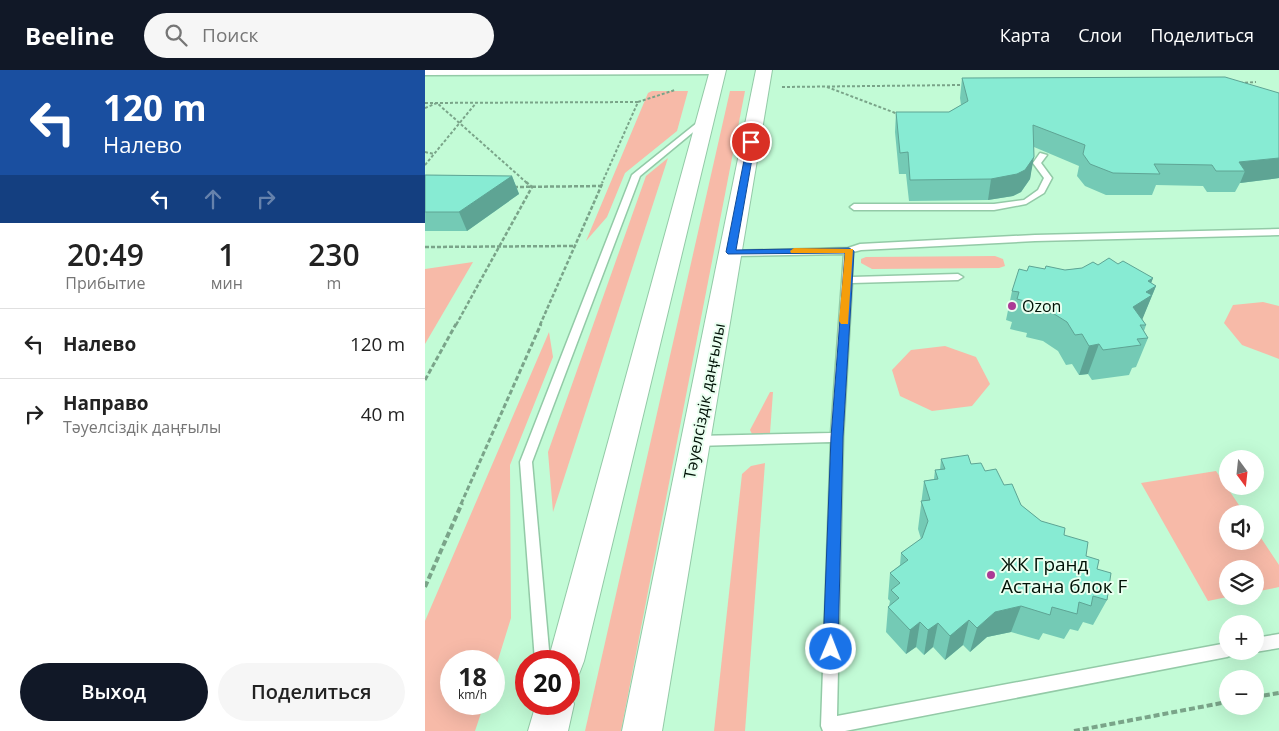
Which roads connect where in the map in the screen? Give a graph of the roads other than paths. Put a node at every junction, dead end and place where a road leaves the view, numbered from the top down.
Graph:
1 (717, 70) edge
2 (764, 70) edge
3 (425, 71) edge
4 (705, 119) junction
5 (1043, 155) edge
6 (854, 207) dead end
7 (1279, 232) edge
8 (849, 251) junction
9 (731, 252) junction
10 (958, 277) dead end
11 (847, 280) junction
12 (837, 437) junction
13 (696, 442) junction
14 (1279, 641) edge
15 (1264, 644) edge
16 (541, 650) edge
17 (569, 650) edge
18 (1219, 652) edge
19 (546, 715) edge
20 (552, 715) edge
21 (547, 731) edge
22 (642, 731) edge

1 - 3 street
1 - 4 main road
2 - 9 main road, Тәуелсіздік даңғылы
4 - 16 lane
4 - 17 main road
5 - 6 lane
7 - 8 lane
8 - 9 lane
8 - 11 lane
9 - 13 main road, Тәуелсіздік даңғылы
10 - 11 lane
11 - 12 lane
12 - 13 lane
12 - 18 lane
13 - 22 main road, Тәуелсіздік даңғылы
14 - 15 lane
19 - 21 lane
20 - 21 main road

